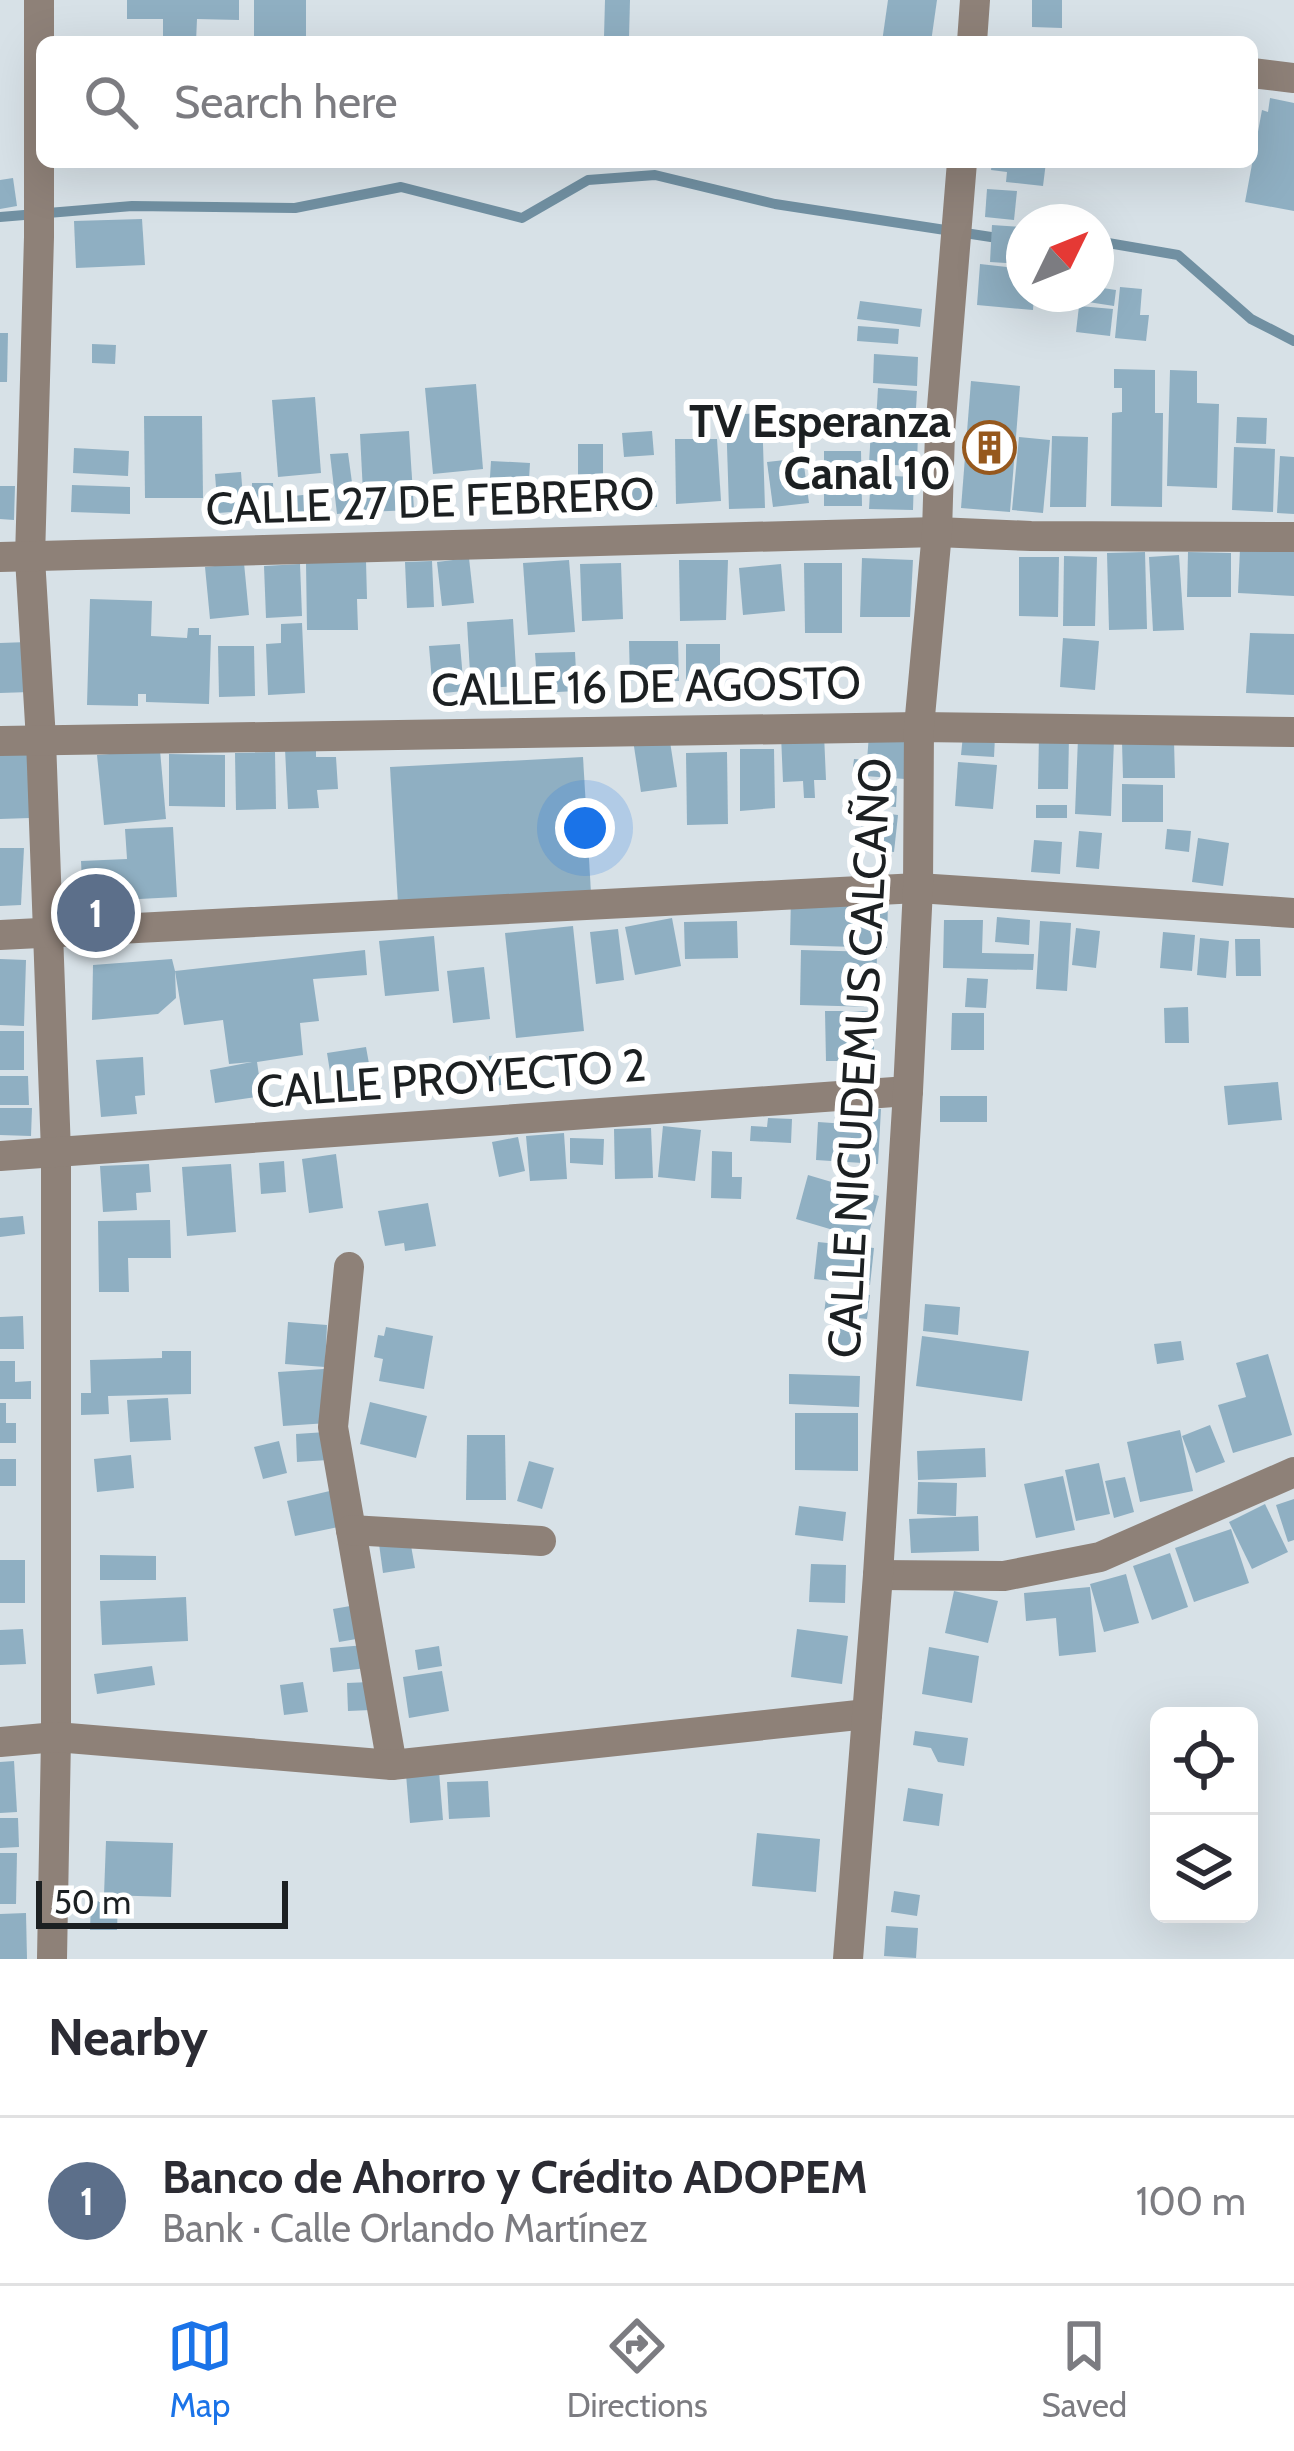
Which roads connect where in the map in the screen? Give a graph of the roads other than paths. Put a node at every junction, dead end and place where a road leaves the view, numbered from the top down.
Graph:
1 (39, 0) edge
2 (976, 0) edge
3 (39, 36) edge
4 (973, 36) edge
5 (1258, 75) edge
6 (1294, 78) edge
7 (39, 168) edge
8 (961, 168) edge
9 (937, 532) junction
10 (1294, 537) edge
11 (15, 558) edge
12 (919, 727) junction
13 (1294, 731) edge
14 (40, 740) junction
15 (0, 741) edge
16 (918, 888) junction
17 (1294, 913) edge
18 (46, 933) junction
19 (0, 935) edge
20 (908, 1090) junction
21 (56, 1152) junction
22 (0, 1156) edge
23 (349, 1268) dead end
24 (1294, 1472) edge
25 (351, 1530) junction
26 (541, 1540) dead end
27 (878, 1575) junction
28 (867, 1714) junction
29 (56, 1737) junction
30 (0, 1742) edge
31 (392, 1765) junction
32 (52, 1959) edge
33 (848, 1959) edge

1 - 3 street
2 - 4 street
5 - 6 street
7 - 11 street
8 - 9 street, CALLE NICUDEMUS CALCAÑO
9 - 10 street, CALLE 27 DE FEBRERO
9 - 11 street, CALLE 27 DE FEBRERO
9 - 12 street, CALLE NICUDEMUS CALCAÑO
11 - 14 street
12 - 13 street, CALLE 16 DE AGOSTO
12 - 14 street, CALLE 16 DE AGOSTO
12 - 16 street, CALLE NICUDEMUS CALCAÑO
14 - 15 street, CALLE 16 DE AGOSTO
14 - 18 street
16 - 17 street
16 - 18 street
16 - 20 street, CALLE NICUDEMUS CALCAÑO
18 - 19 street
18 - 21 street
20 - 21 street, CALLE PROYECTO 2
20 - 27 street, CALLE NICUDEMUS CALCAÑO
21 - 22 street, CALLE PROYECTO 2
21 - 29 street
23 - 25 street
24 - 27 street
25 - 26 street
25 - 31 street
27 - 28 street, CALLE NICUDEMUS CALCAÑO
28 - 31 street
28 - 33 street, CALLE NICUDEMUS CALCAÑO
29 - 30 street
29 - 31 street
29 - 32 street

